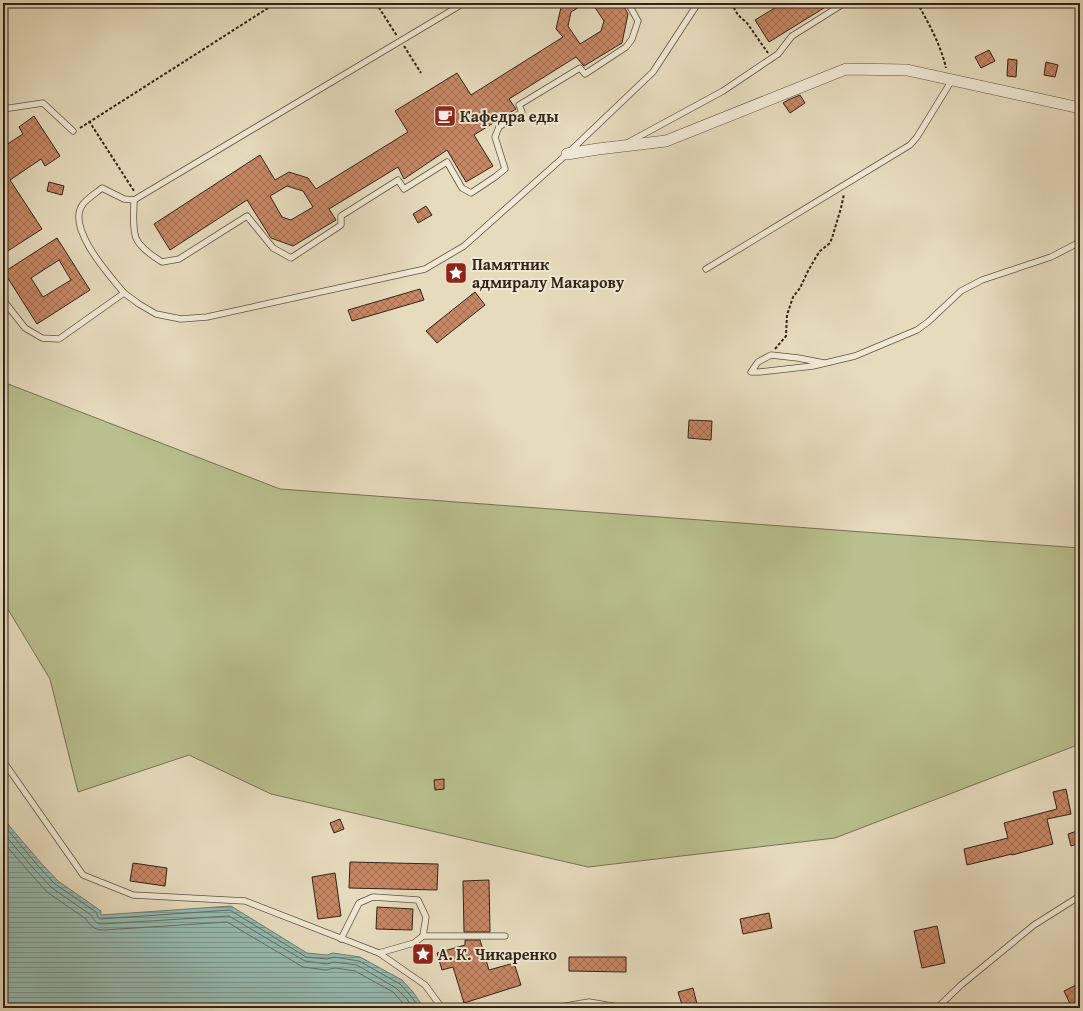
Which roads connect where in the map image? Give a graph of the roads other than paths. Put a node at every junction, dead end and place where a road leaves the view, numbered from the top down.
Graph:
1 (464, 3) edge
2 (628, 3) edge
3 (698, 3) edge
4 (843, 4) edge
5 (952, 80) junction
6 (1080, 108) edge
7 (3, 109) edge
8 (74, 131) road end
9 (622, 146) junction
10 (567, 154) junction
11 (136, 199) junction
12 (1080, 244) edge
13 (706, 269) dead end
14 (124, 293) junction
15 (3, 300) edge
16 (824, 363) junction
17 (3, 761) edge
18 (1080, 896) edge
19 (423, 936) junction
20 (505, 936) dead end
21 (341, 939) junction
22 (379, 953) junction
23 (442, 1008) edge
24 (554, 1008) edge
25 (624, 1008) edge
26 (937, 1008) edge

1 - 11 lane
2 - 11 lane
3 - 10 lane
4 - 9 lane
5 - 6 street
5 - 9 street
5 - 13 lane
7 - 8 lane
9 - 10 street
10 - 14 lane
11 - 14 lane
12 - 16 lane
14 - 15 lane
16 - 16 lane
17 - 21 lane
18 - 26 lane
19 - 20 lane
19 - 21 lane
19 - 22 lane
21 - 22 lane
22 - 23 lane
24 - 25 lane

